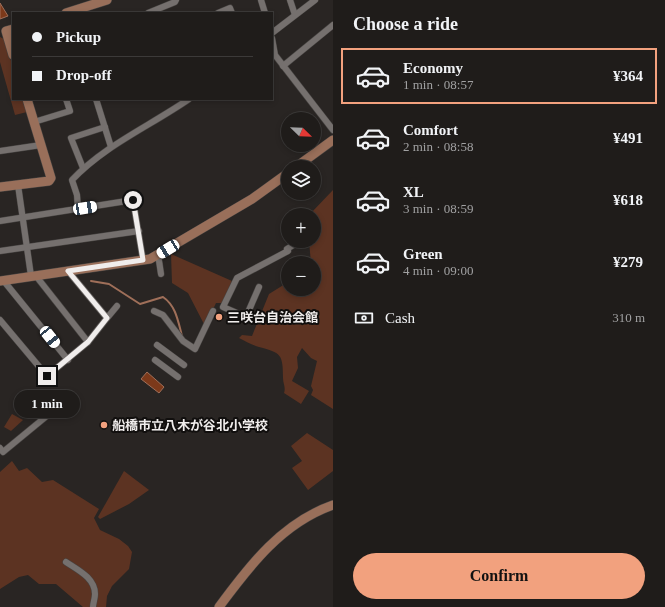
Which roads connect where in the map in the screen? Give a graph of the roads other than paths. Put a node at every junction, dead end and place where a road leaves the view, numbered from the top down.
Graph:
1 (105, 0) edge
2 (176, 0) edge
3 (261, 0) edge
4 (290, 0) edge
5 (315, 0) edge
6 (69, 12) edge
7 (150, 12) edge
8 (220, 12) edge
9 (232, 12) edge
10 (265, 12) edge
11 (295, 15) junction
12 (333, 25) edge
13 (6, 31) edge
14 (273, 32) edge
15 (273, 50) edge
16 (12, 52) edge
17 (283, 66) junction
18 (27, 100) edge
19 (66, 100) edge
20 (96, 100) edge
21 (187, 100) edge
22 (34, 122) junction
23 (105, 127) junction
24 (333, 130) edge
25 (333, 140) edge
26 (41, 145) junction
27 (111, 147) junction
28 (0, 150) edge
29 (306, 160) edge
30 (83, 168) junction
31 (281, 178) edge
32 (18, 185) junction
33 (0, 187) edge
34 (78, 209) junction
35 (23, 218) junction
36 (0, 221) edge
37 (139, 230) junction
38 (27, 247) junction
39 (290, 248) edge
40 (0, 251) edge
41 (158, 254) junction
42 (143, 260) junction
43 (68, 271) junction
44 (161, 274) dead end
45 (34, 276) junction
46 (2, 280) edge
47 (259, 287) dead end
48 (117, 306) dead end
49 (154, 311) dead end
50 (213, 311) dead end
51 (107, 318) junction
52 (0, 320) edge
53 (88, 342) junction
54 (157, 345) dead end
55 (68, 360) junction
56 (155, 360) dead end
57 (184, 365) dead end
58 (178, 377) dead end
59 (54, 410) dead end
60 (0, 448) edge
61 (333, 506) edge
62 (66, 562) dead end
63 (94, 607) edge
64 (219, 607) edge

1 - 6 street
2 - 7 street
3 - 10 street
4 - 11 street
5 - 11 street
8 - 9 street
11 - 14 street
12 - 17 street
13 - 16 street
15 - 17 street
17 - 24 street
18 - 22 street
19 - 22 street
20 - 23 street
21 - 27 street
22 - 26 street
23 - 27 street
23 - 30 street
25 - 29 street
26 - 28 street
26 - 32 street
27 - 30 street
30 - 34 street
31 - 41 street
32 - 33 street
32 - 35 street
34 - 35 street
34 - 37 street
35 - 36 street
35 - 38 street
37 - 38 street
37 - 42 street
38 - 40 street
38 - 45 street
39 - 47 street
41 - 42 street
41 - 44 street
42 - 43 street
43 - 45 street
43 - 51 street
45 - 46 street
45 - 53 street
46 - 55 street
48 - 51 street
49 - 50 street
51 - 53 street
52 - 55 street
53 - 55 street
54 - 57 street
56 - 58 street
59 - 60 street
61 - 64 street
62 - 63 street

